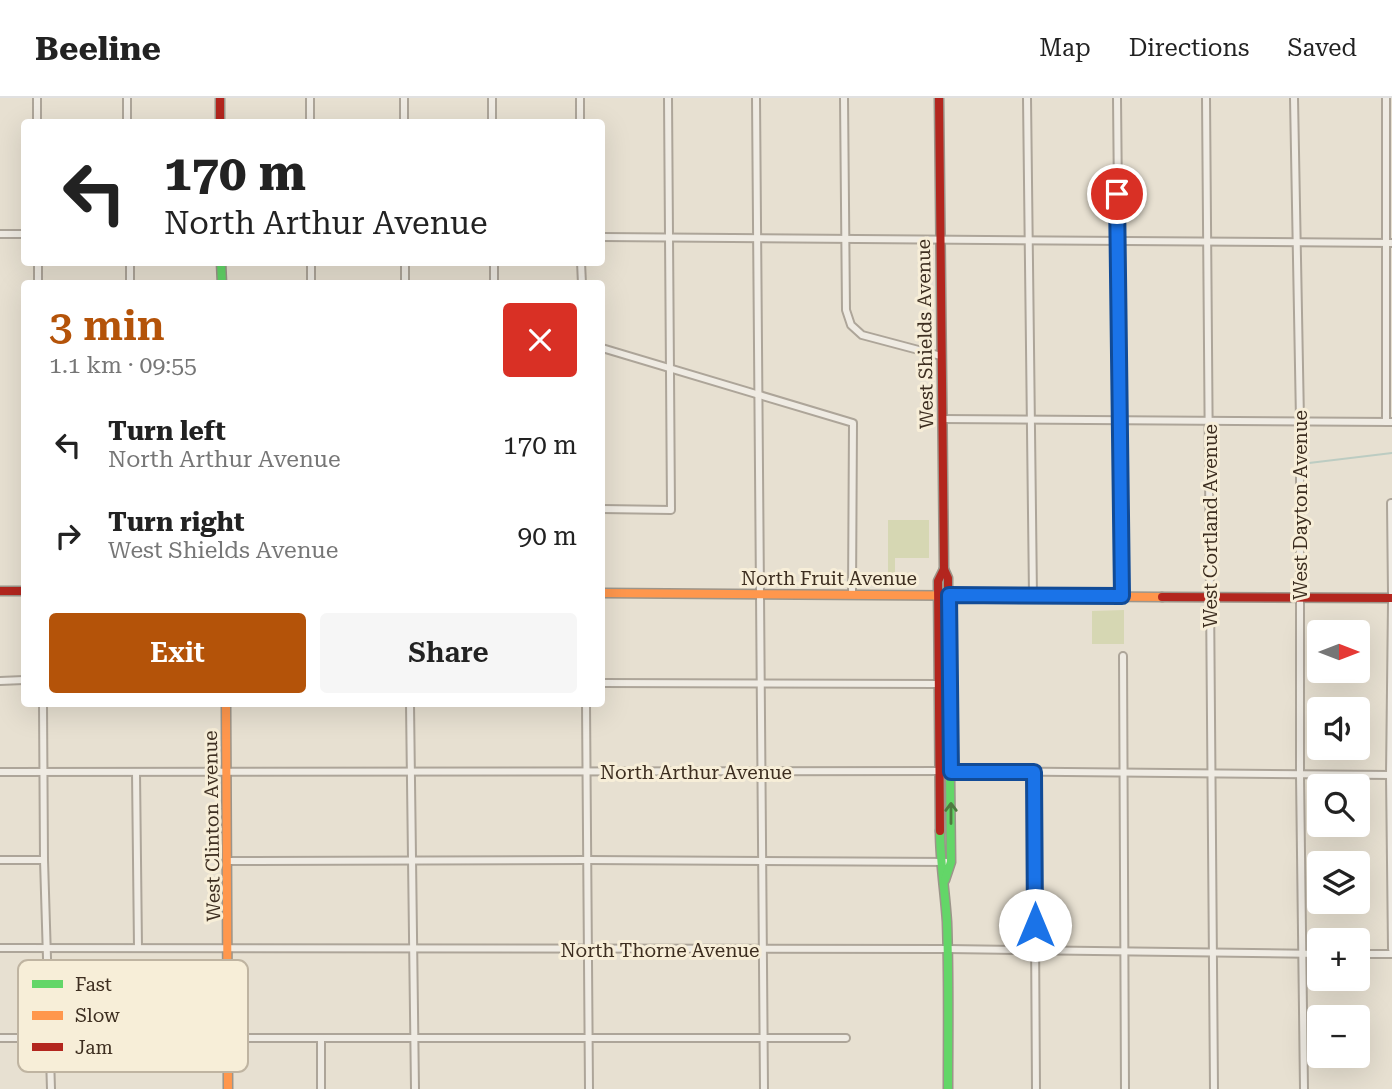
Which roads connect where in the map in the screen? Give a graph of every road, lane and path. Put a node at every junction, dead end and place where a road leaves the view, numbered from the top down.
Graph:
1 (37, 98) edge
2 (127, 98) edge
3 (220, 98) edge
4 (310, 98) edge
5 (404, 98) edge
6 (492, 98) edge
7 (580, 98) edge
8 (668, 98) edge
9 (756, 98) edge
10 (844, 98) edge
11 (939, 98) edge
12 (1027, 98) edge
13 (1116, 98) edge
14 (1206, 98) edge
15 (1294, 98) edge
16 (1386, 98) edge
17 (37, 119) edge
18 (127, 119) edge
19 (220, 119) edge
20 (310, 119) edge
21 (404, 119) edge
22 (492, 119) edge
23 (580, 119) edge
24 (0, 234) edge
25 (21, 234) edge
26 (605, 237) edge
27 (669, 238) junction
28 (757, 239) junction
29 (845, 239) junction
30 (1028, 239) junction
31 (940, 240) junction
32 (1118, 242) junction
33 (1208, 242) junction
34 (1298, 243) junction
35 (1390, 243) edge
36 (605, 349) edge
37 (941, 356) junction
38 (670, 369) junction
39 (758, 395) junction
40 (942, 419) junction
41 (1030, 419) junction
42 (1120, 419) junction
43 (1210, 420) junction
44 (1300, 420) junction
45 (1389, 422) edge
46 (1391, 503) edge
47 (605, 509) edge
48 (944, 569) junction
49 (0, 591) edge
50 (21, 591) edge
51 (605, 593) edge
52 (1392, 593) edge
53 (760, 594) junction
54 (852, 594) junction
55 (938, 595) junction
56 (949, 595) junction
57 (1033, 596) junction
58 (1122, 596) junction
59 (1211, 596) junction
60 (1300, 598) junction
61 (1392, 601) edge
62 (1123, 656) dead end
63 (21, 680) edge
64 (0, 681) edge
65 (605, 683) edge
66 (761, 683) junction
67 (938, 684) junction
68 (43, 707) edge
69 (226, 707) edge
70 (410, 707) edge
71 (586, 707) edge
72 (950, 729) junction
73 (227, 770) junction
74 (587, 771) junction
75 (0, 772) edge
76 (43, 772) junction
77 (136, 772) junction
78 (411, 772) junction
79 (761, 772) junction
80 (940, 772) junction
81 (951, 772) junction
82 (1034, 772) junction
83 (1124, 773) junction
84 (1212, 773) junction
85 (1300, 775) junction
86 (1391, 775) edge
87 (0, 860) edge
88 (44, 860) junction
89 (411, 860) junction
90 (587, 860) junction
91 (762, 860) junction
92 (228, 861) junction
93 (940, 862) junction
94 (951, 862) junction
95 (945, 880) junction
96 (0, 948) edge
97 (47, 948) junction
98 (138, 948) junction
99 (229, 948) junction
100 (412, 948) junction
101 (948, 949) junction
102 (588, 950) junction
103 (763, 950) junction
104 (1035, 951) junction
105 (1125, 951) junction
106 (1392, 951) edge
107 (1212, 953) junction
108 (1370, 953) edge
109 (1303, 954) junction
110 (1307, 954) edge
111 (47, 960) edge
112 (229, 960) edge
113 (588, 1037) junction
114 (0, 1038) edge
115 (18, 1038) edge
116 (248, 1038) edge
117 (321, 1038) junction
118 (763, 1038) junction
119 (846, 1038) dead end
120 (414, 1039) junction
121 (321, 1089) edge
122 (415, 1089) edge
123 (589, 1089) edge
124 (764, 1089) edge
125 (948, 1089) edge
126 (1035, 1089) edge
127 (1125, 1089) edge
128 (1214, 1089) edge
129 (1304, 1089) edge

1 - 17 street
2 - 18 street
3 - 19 main road
4 - 20 street
5 - 21 street
6 - 22 street
7 - 23 street
8 - 27 street
9 - 28 street
10 - 29 street
11 - 31 main road, West Shields Avenue
12 - 30 street
13 - 32 street
14 - 33 street, West Cortland Avenue
15 - 34 street, West Dayton Avenue
16 - 35 street
24 - 25 street
26 - 27 street
27 - 28 street
27 - 38 street
28 - 29 street
28 - 39 street
29 - 31 street
29 - 37 street
30 - 31 street
30 - 32 street
30 - 41 street
31 - 37 main road, West Shields Avenue
32 - 33 street
32 - 42 street
33 - 34 street
33 - 43 street, West Cortland Avenue
34 - 35 street
34 - 44 street, West Dayton Avenue
35 - 45 street
36 - 38 street
37 - 40 main road, West Shields Avenue
38 - 39 street
38 - 47 street
39 - 53 street
39 - 54 street
40 - 41 street
40 - 48 main road, West Shields Avenue
41 - 42 street
41 - 57 street
42 - 43 street
42 - 58 street
43 - 44 street
43 - 59 street, West Cortland Avenue
44 - 45 street
44 - 60 street, West Dayton Avenue
46 - 52 street
48 - 55 main road, West Shields Avenue
48 - 56 main road, West Shields Avenue
49 - 50 main road
51 - 53 main road, North Fruit Avenue
53 - 54 main road, North Fruit Avenue
53 - 66 street
54 - 55 main road, North Fruit Avenue
55 - 56 main road, North Fruit Avenue
55 - 67 main road, West Shields Avenue
56 - 57 main road, North Fruit Avenue
56 - 72 main road, West Shields Avenue
57 - 58 main road, North Fruit Avenue
58 - 59 main road, North Fruit Avenue
59 - 60 main road, North Fruit Avenue
59 - 84 street, West Cortland Avenue
60 - 61 main road, North Fruit Avenue
60 - 85 street, West Dayton Avenue
61 - 86 street
62 - 83 street
63 - 64 street
65 - 66 street
66 - 67 street
66 - 79 street
67 - 72 main road
67 - 80 main road, West Shields Avenue
68 - 76 street
69 - 73 main road, West Clinton Avenue
70 - 78 street
71 - 74 street
72 - 81 main road, West Shields Avenue
73 - 77 street, North Arthur Avenue
73 - 78 street, North Arthur Avenue
73 - 92 main road, West Clinton Avenue
74 - 78 street, North Arthur Avenue
74 - 79 street, North Arthur Avenue
74 - 90 street
75 - 76 street, North Arthur Avenue
76 - 77 street, North Arthur Avenue
76 - 88 street
77 - 98 street
78 - 89 street
79 - 80 street, North Arthur Avenue
79 - 91 street
80 - 81 street, North Arthur Avenue
80 - 93 main road, West Shields Avenue
81 - 82 street, North Arthur Avenue
94 -> 81 main road, West Shields Avenue
82 - 83 street, North Arthur Avenue
82 - 104 street
83 - 84 street, North Arthur Avenue
83 - 105 street
84 - 85 street, North Arthur Avenue
84 - 107 street, West Cortland Avenue
85 - 86 street, North Arthur Avenue
85 - 109 street, West Dayton Avenue
86 - 106 street
87 - 88 street
88 - 97 street
89 - 90 street
89 - 92 street
89 - 100 street
90 - 91 street
90 - 102 street
91 - 93 street
91 - 103 street
92 - 99 main road, West Clinton Avenue
93 - 94 street
93 - 95 main road, West Shields Avenue
94 - 95 main road, West Shields Avenue
95 - 101 main road, West Shields Avenue
96 - 97 street, North Thorne Avenue
97 - 98 street, North Thorne Avenue
97 - 111 street
98 - 99 street, North Thorne Avenue
99 - 100 street, North Thorne Avenue
99 - 112 main road, West Clinton Avenue
100 - 102 street, North Thorne Avenue
100 - 120 street
101 - 103 street, North Thorne Avenue
101 - 104 street, North Thorne Avenue
101 - 125 main road, West Shields Avenue
102 - 103 street, North Thorne Avenue
102 - 113 street
103 - 118 street
104 - 105 street, North Thorne Avenue
104 - 126 street
105 - 107 street, North Thorne Avenue
105 - 127 street
106 - 108 street
107 - 109 street, North Thorne Avenue
107 - 128 street, West Cortland Avenue
109 - 110 street, North Thorne Avenue
109 - 129 street, West Dayton Avenue
113 - 118 street
113 - 120 street
113 - 123 street
114 - 115 street
116 - 117 street
117 - 120 street
117 - 121 street
118 - 119 street
118 - 124 street
120 - 122 street

